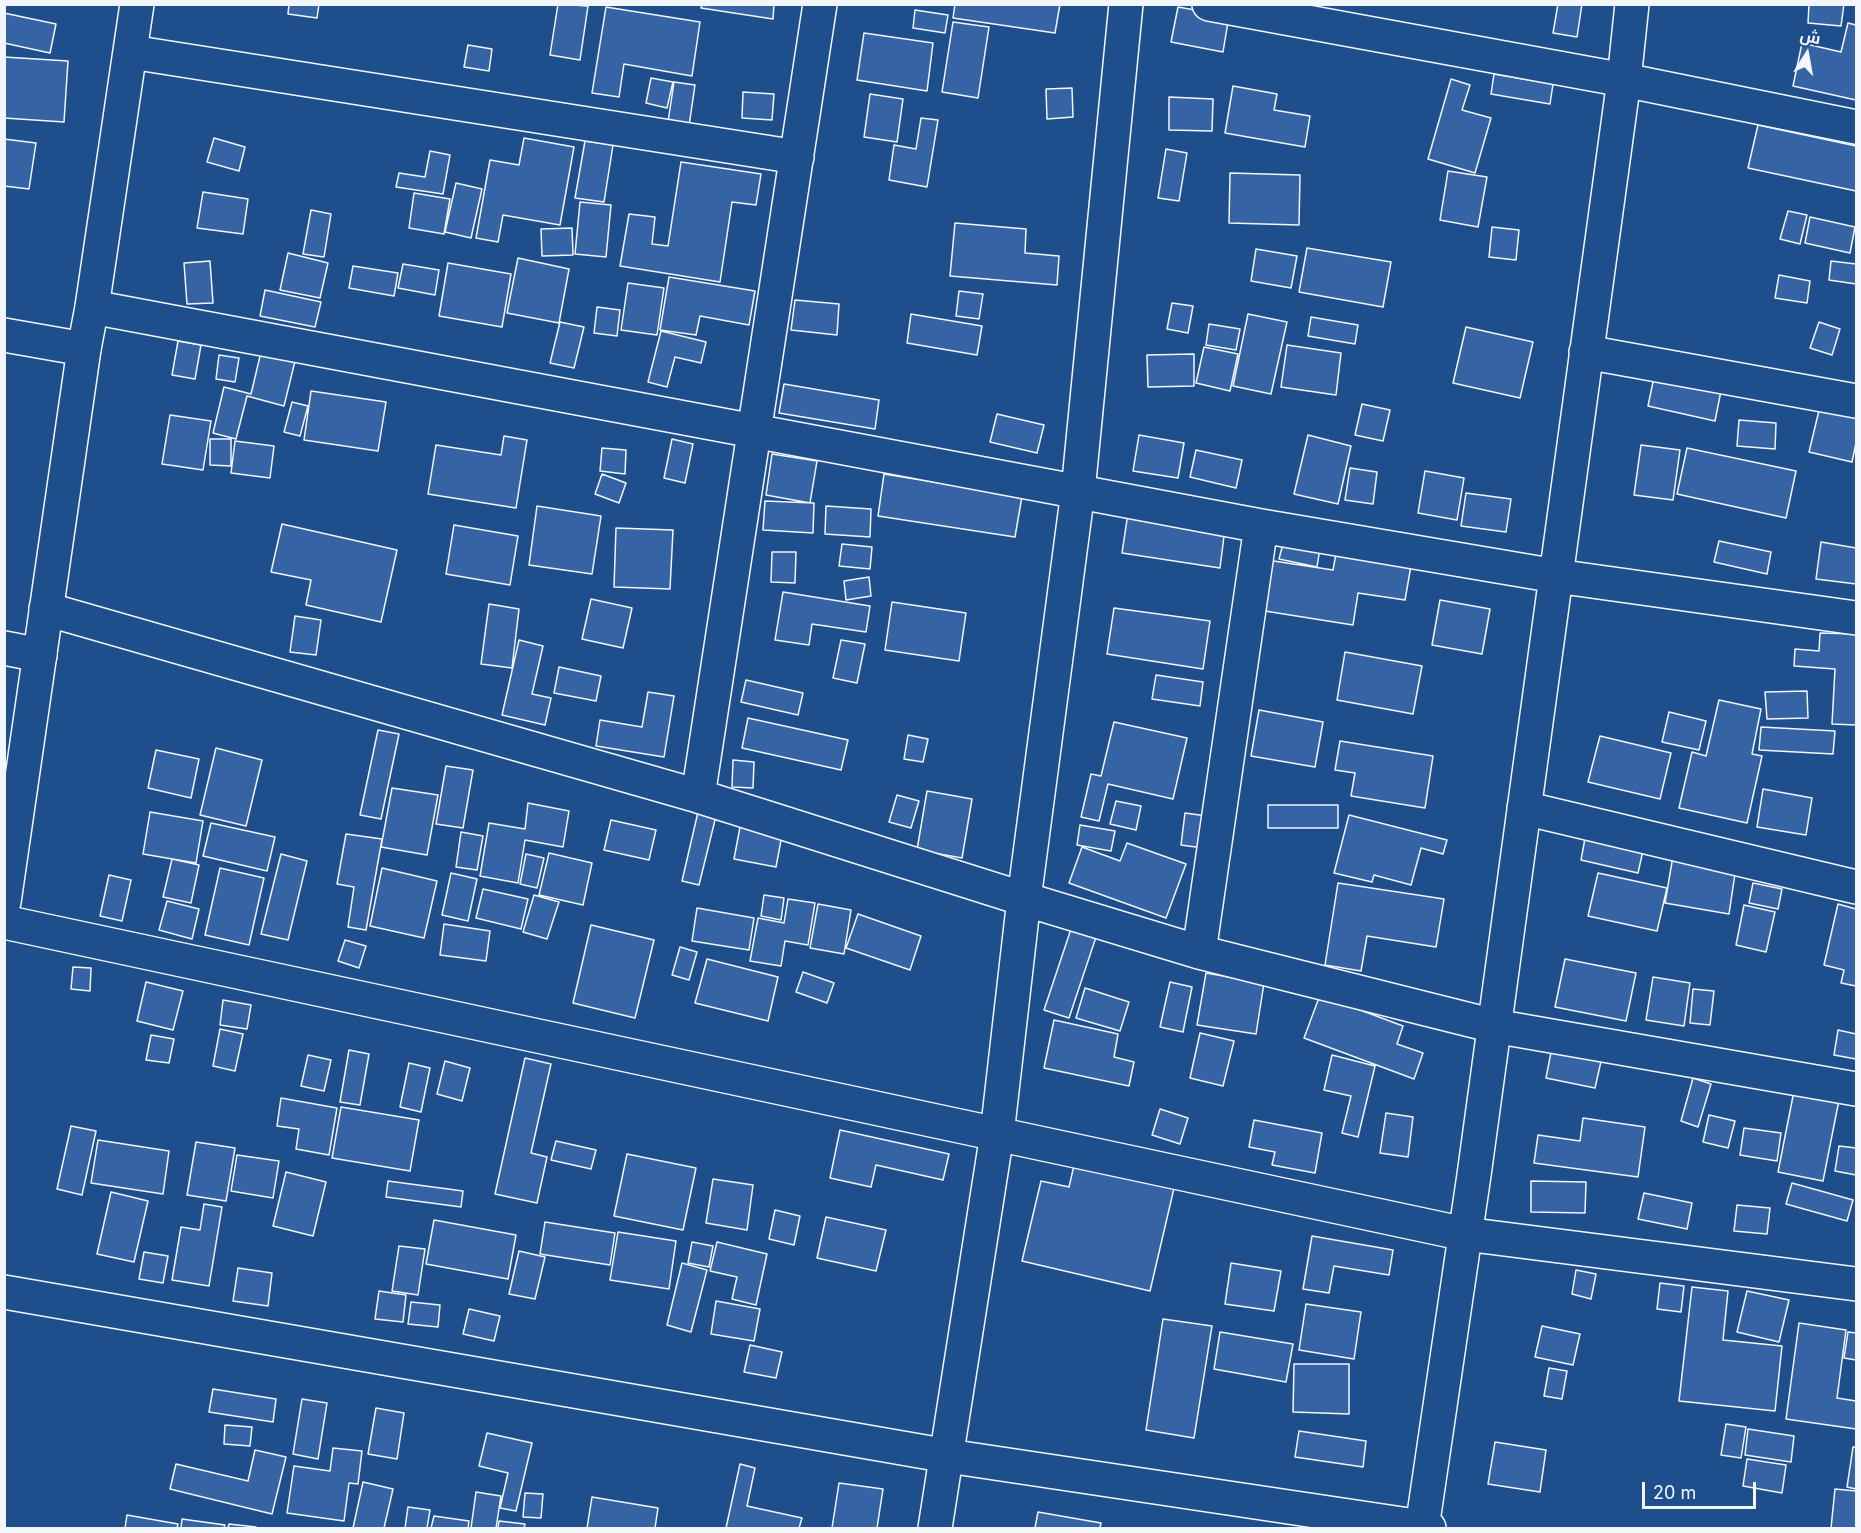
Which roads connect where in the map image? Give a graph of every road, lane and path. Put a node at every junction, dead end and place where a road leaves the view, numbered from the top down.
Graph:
1 (137, 4) edge
2 (820, 4) edge
3 (1126, 4) edge
4 (1209, 4) edge
5 (1632, 4) edge
6 (131, 52) junction
7 (1624, 80) junction
8 (1857, 127) edge
9 (797, 157) junction
10 (92, 307) junction
11 (4, 335) edge
12 (84, 349) junction
13 (1586, 352) junction
14 (1857, 401) edge
15 (754, 431) junction
16 (1078, 491) junction
17 (1261, 526) junction
18 (1557, 576) junction
19 (46, 609) junction
20 (1857, 618) edge
21 (4, 648) edge
22 (40, 655) junction
23 (698, 796) junction
24 (1524, 808) junction
25 (1857, 886) edge
26 (1024, 899) junction
27 (5, 903) edge
28 (1199, 952) junction
29 (1494, 1026) junction
30 (1857, 1089) edge
31 (997, 1134) junction
32 (1465, 1234) junction
33 (1857, 1284) edge
34 (4, 1292) edge
35 (948, 1456) junction
36 (935, 1528) edge
37 (1425, 1528) edge

1 - 6 street
2 - 9 street
3 - 16 street
4 - 7 street
5 - 7 street
6 - 9 street
6 - 10 street
7 - 8 street
7 - 13 street
9 - 15 street
10 - 12 street
10 - 15 street
11 - 12 street
12 - 19 street
13 - 14 street
13 - 18 street
15 - 16 street
15 - 23 street
16 - 17 street
16 - 26 street
17 - 18 street
17 - 28 street
18 - 20 street
18 - 24 street
19 - 22 street
19 - 23 street
21 - 22 street
22 - 27 street
23 - 26 street
24 - 25 street
24 - 29 street
26 - 28 street
26 - 31 street
27 - 31 street
28 - 29 street
29 - 30 street
29 - 32 street
31 - 32 street
31 - 35 street
32 - 33 street
32 - 37 street
34 - 35 street
35 - 36 street
35 - 37 street

